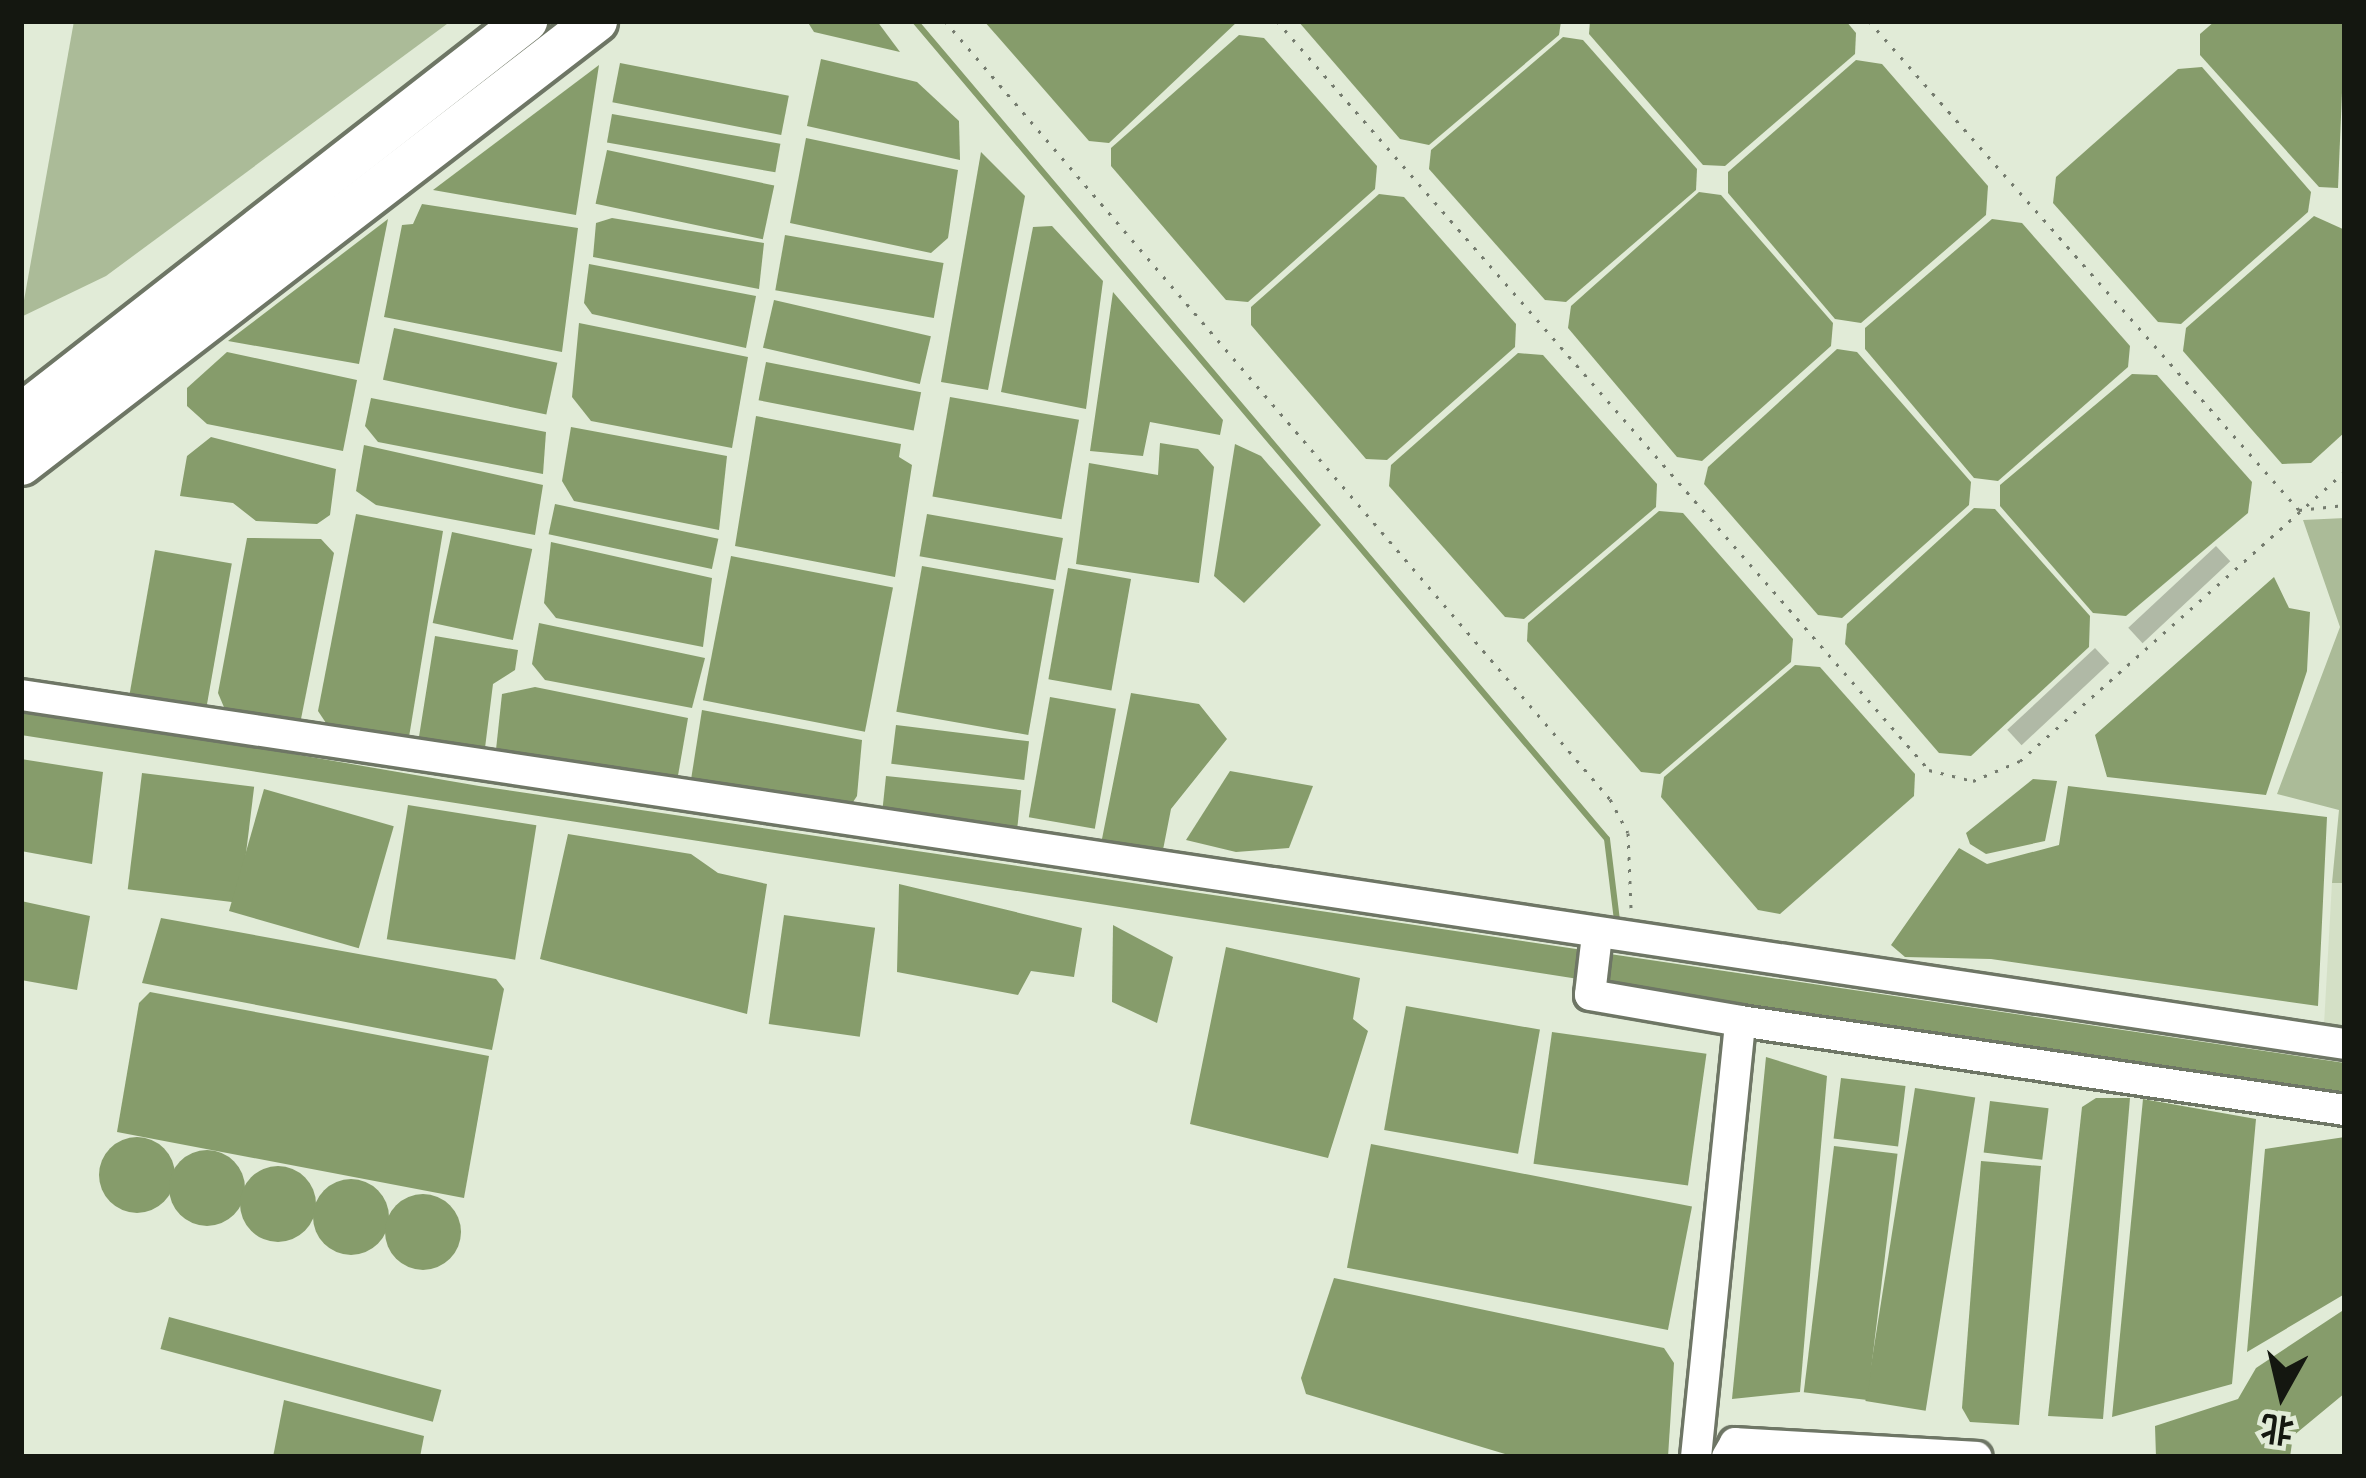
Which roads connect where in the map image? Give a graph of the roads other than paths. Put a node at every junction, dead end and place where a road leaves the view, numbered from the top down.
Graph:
1 (526, 21) edge
2 (596, 21) edge
3 (21, 415) edge
4 (21, 464) edge
5 (21, 695) edge
6 (1597, 935) junction
7 (1739, 1021) junction
8 (2345, 1044) edge
9 (2345, 1110) edge
10 (1696, 1457) edge
11 (1727, 1457) edge
12 (1977, 1457) edge

1 - 3 highway
2 - 4 highway
5 - 6 street
6 - 7 street
6 - 8 street
7 - 9 street
7 - 10 street
11 - 12 street

